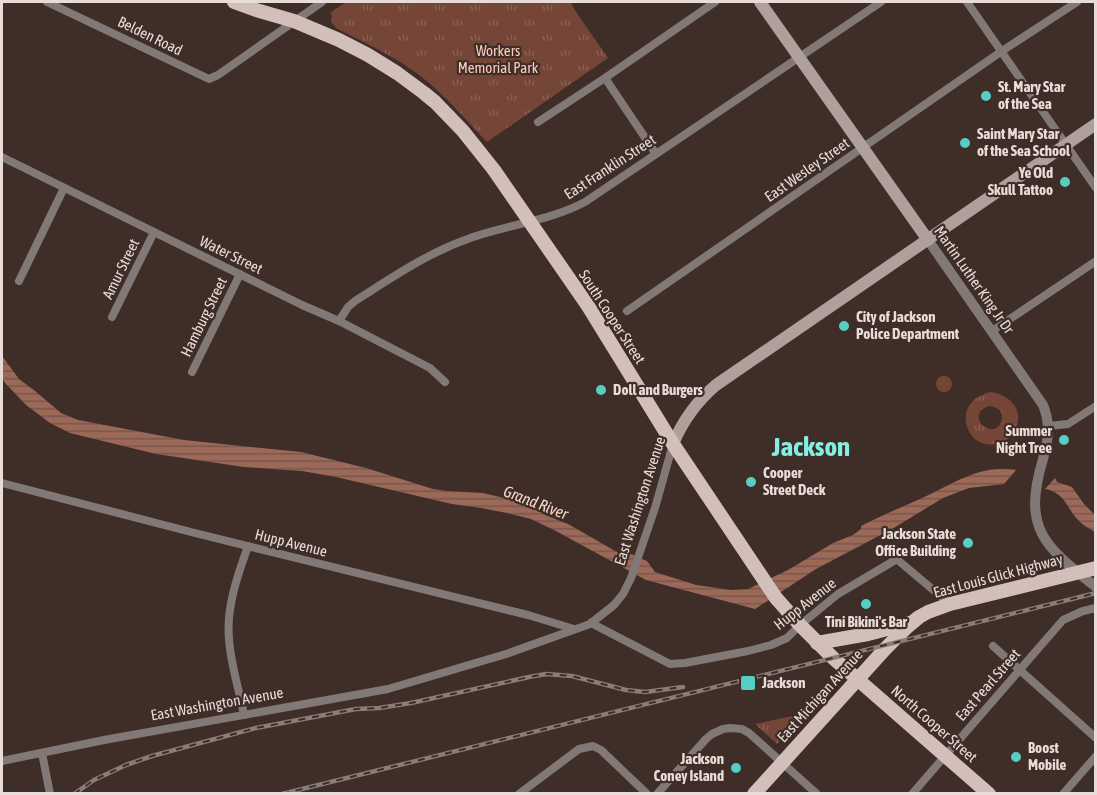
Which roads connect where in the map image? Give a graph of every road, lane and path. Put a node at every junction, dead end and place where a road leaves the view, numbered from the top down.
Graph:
1 (47, 2) edge
2 (234, 2) edge
3 (264, 2) edge
4 (322, 2) edge
5 (715, 2) edge
6 (760, 2) edge
7 (881, 2) edge
8 (967, 2) edge
9 (1077, 2) edge
10 (294, 21) junction
11 (1002, 51) junction
12 (800, 57) junction
13 (605, 78) junction
14 (538, 122) dead end
15 (1095, 124) edge
16 (1066, 144) junction
17 (863, 147) junction
18 (656, 154) junction
19 (2, 157) edge
20 (64, 188) junction
21 (1095, 188) edge
22 (530, 222) junction
23 (154, 232) junction
24 (928, 240) junction
25 (1095, 261) edge
26 (240, 274) junction
27 (19, 281) dead end
28 (627, 311) dead end
29 (112, 318) dead end
30 (339, 321) junction
31 (992, 331) junction
32 (192, 372) dead end
33 (445, 382) dead end
34 (1095, 406) edge
35 (1048, 426) junction
36 (673, 444) junction
37 (2, 483) edge
38 (248, 546) junction
39 (887, 552) dead end
40 (897, 559) junction
41 (1095, 568) edge
42 (1077, 572) junction
43 (1095, 587) edge
44 (950, 604) junction
45 (1095, 608) edge
46 (912, 622) junction
47 (591, 623) junction
48 (800, 626) junction
49 (575, 630) junction
50 (817, 643) junction
51 (993, 646) dead end
52 (1020, 671) junction
53 (858, 680) junction
54 (244, 715) junction
55 (1095, 738) edge
56 (42, 753) junction
57 (945, 755) junction
58 (1095, 756) edge
59 (2, 761) edge
60 (782, 762) junction
61 (50, 794) edge
62 (519, 794) edge
63 (648, 794) edge
64 (657, 794) edge
65 (754, 794) edge
66 (817, 794) edge
67 (912, 794) edge
68 (989, 794) edge
69 (1063, 794) edge

1 - 10 street, Belden Road
2 - 10 main road, South Cooper Street
3 - 10 main road, South Cooper Street
4 - 10 street
5 - 13 street
6 - 12 main road, Martin Luther King Jr Dr
7 - 12 street, East Franklin Street
8 - 11 street
9 - 11 street, East Wesley Street
10 - 22 main road, South Cooper Street
11 - 16 street
11 - 17 street, East Wesley Street
12 - 17 main road, Martin Luther King Jr Dr
12 - 18 street, East Franklin Street
13 - 14 street
13 - 18 street
15 - 16 main road, East Washington Avenue
16 - 21 street
16 - 24 main road, East Washington Avenue
17 - 24 main road, Martin Luther King Jr Dr
17 - 28 street, East Wesley Street
18 - 22 street, East Franklin Street
19 - 20 street, Water Street
20 - 23 street, Water Street
20 - 27 street
22 - 30 street, East Franklin Street
22 - 36 main road, South Cooper Street
23 - 26 street, Water Street
23 - 29 street, Amur Street
24 - 31 street, Martin Luther King Jr Dr
24 - 36 main road, East Washington Avenue
25 - 31 street
26 - 30 street, Water Street
26 - 32 street, Hamburg Street
30 - 33 street, Water Street
31 - 35 street, Martin Luther King Jr Dr
34 - 35 street
35 - 42 street, Martin Luther King Jr Dr
36 - 47 street, East Washington Avenue
36 - 48 main road, South Cooper Street
37 - 38 street, Hupp Avenue
38 - 49 street, Hupp Avenue
38 - 54 street
39 - 40 street
40 - 44 street
40 - 48 street, Hupp Avenue
41 - 42 main road, East Louis Glick Highway
42 - 43 street, Martin Luther King Jr Dr
42 - 44 main road, East Louis Glick Highway
44 - 46 main road, East Louis Glick Highway
45 - 52 street, East Pearl Street
46 - 50 main road
46 - 53 main road, East Michigan Avenue
47 - 48 street, Hupp Avenue
47 - 49 street, East Washington Avenue
48 - 50 main road, South Cooper Street
49 - 54 street, East Washington Avenue
50 - 53 main road, South Cooper Street
51 - 52 street
52 - 55 street
52 - 57 street, East Pearl Street
53 - 57 main road, North Cooper Street
53 - 60 main road, East Michigan Avenue
54 - 56 street, East Washington Avenue
56 - 59 street, East Washington Avenue
56 - 61 street
57 - 67 street, East Pearl Street
57 - 68 main road, North Cooper Street
58 - 69 street
60 - 64 street
60 - 65 main road, East Michigan Avenue
60 - 66 street
62 - 63 street

